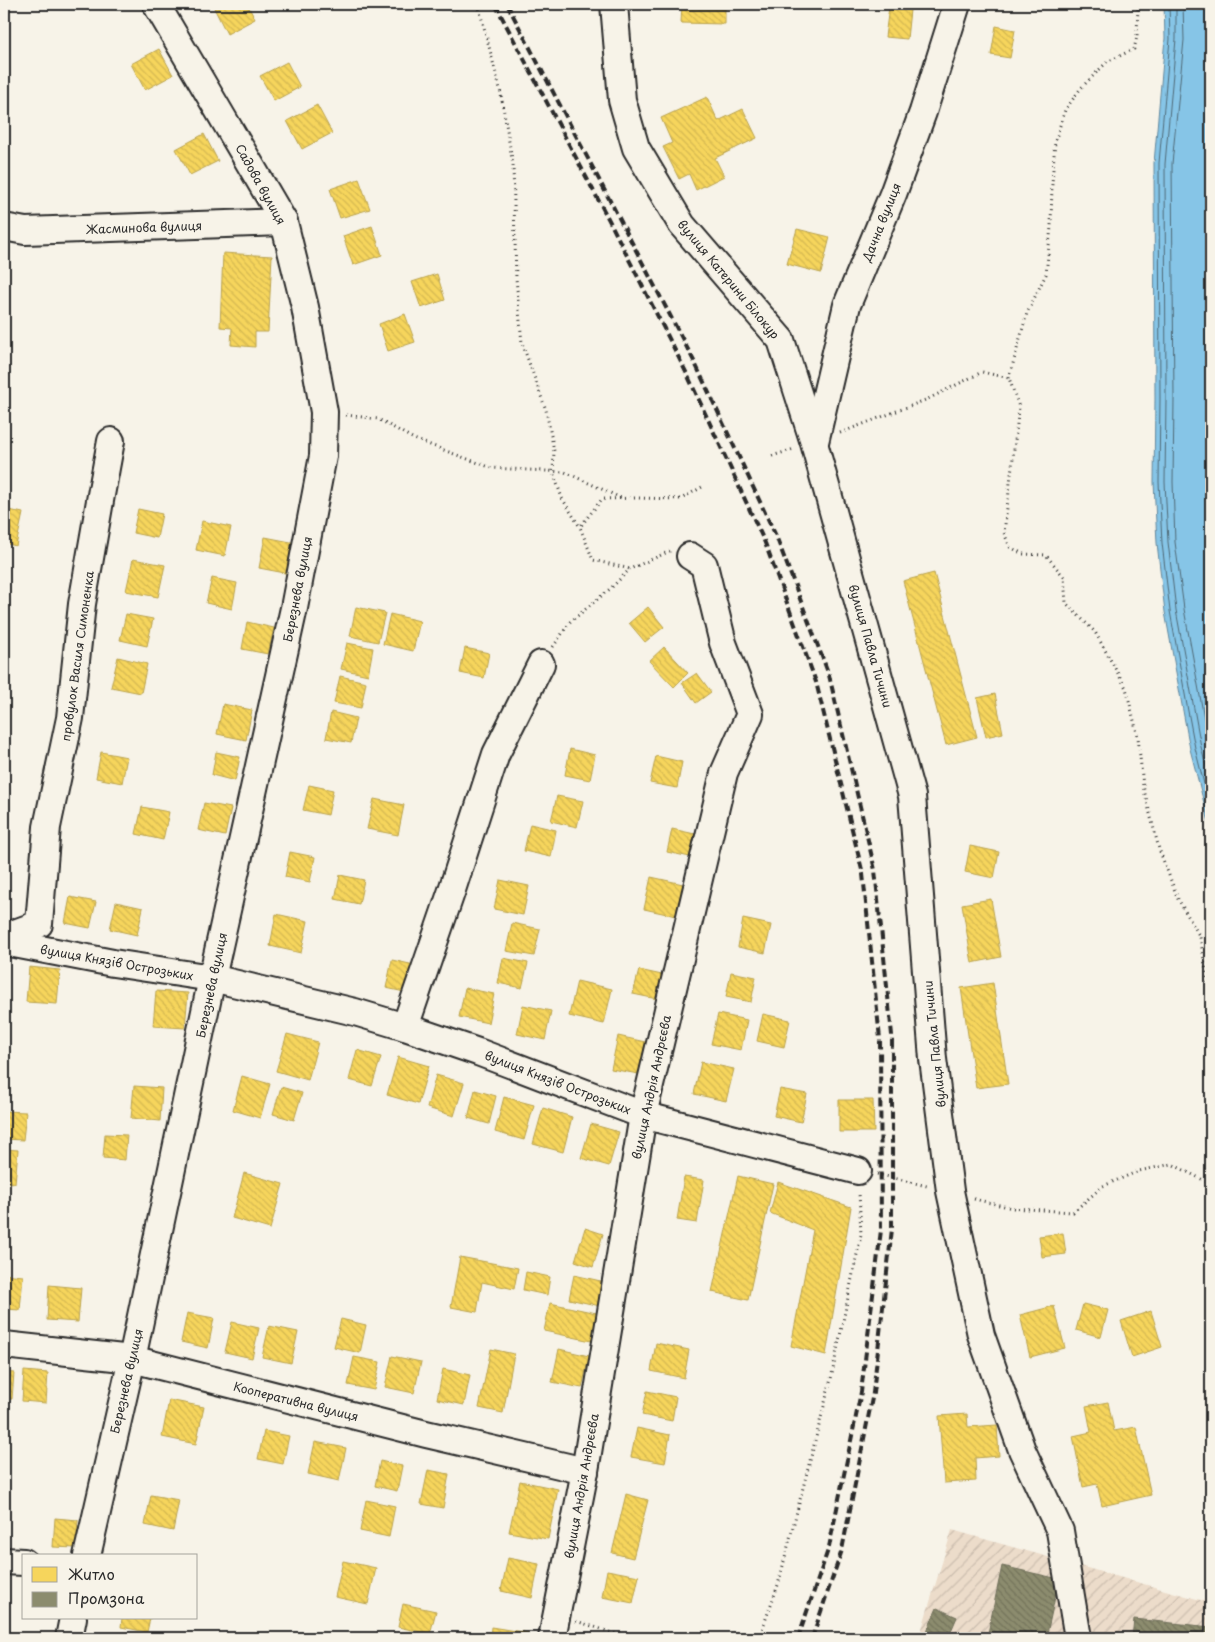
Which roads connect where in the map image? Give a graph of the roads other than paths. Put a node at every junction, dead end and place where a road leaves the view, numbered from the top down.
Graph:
1 (156, 4) edge
2 (614, 4) edge
3 (956, 4) edge
4 (284, 222) junction
5 (4, 227) edge
6 (324, 412) joint
7 (111, 441) dead end
8 (814, 443) junction
9 (690, 556) road end
10 (541, 664) road end
11 (4, 937) edge
12 (4, 942) edge
13 (212, 978) junction
14 (405, 1027) junction
15 (643, 1115) junction
16 (858, 1170) road end
17 (4, 1345) edge
18 (132, 1359) junction
19 (585, 1471) junction
20 (87, 1554) edge
21 (4, 1561) edge
22 (22, 1562) edge
23 (73, 1620) edge
24 (554, 1626) edge
25 (69, 1638) edge
26 (1078, 1638) edge

1 - 4 street, Садова вулиця
2 - 8 street, вулиця Катерини Білокур
3 - 8 street, Дачна вулиця
4 - 5 street, Жасминова вулиця
4 - 6 street, Садова вулиця
6 - 13 street, Березнева вулиця
7 - 11 street, провулок Василя Симоненка
8 - 26 street, вулиця Павла Тичини
9 - 15 street, вулиця Андрія Андрєєва
10 - 14 street
12 - 13 street, вулиця Князів Острозьких
13 - 14 street, вулиця Князів Острозьких
13 - 18 street, Березнева вулиця
14 - 15 street, вулиця Князів Острозьких
15 - 16 street, вулиця Князів Острозьких
15 - 19 street, вулиця Андрія Андрєєва
17 - 18 street, Кооперативна вулиця
18 - 19 street, Кооперативна вулиця
18 - 20 street, Березнева вулиця
19 - 24 street, вулиця Андрія Андрєєва
21 - 22 street
23 - 25 street

